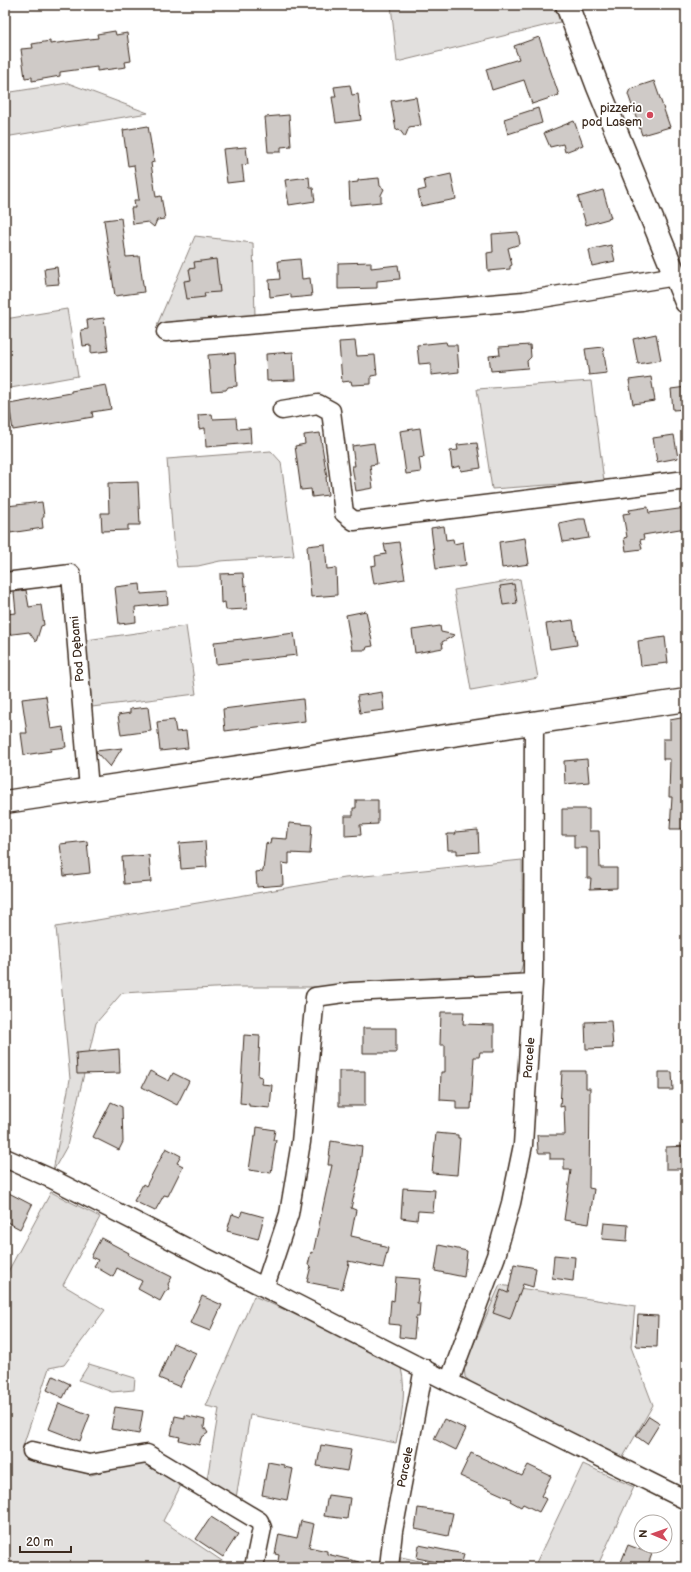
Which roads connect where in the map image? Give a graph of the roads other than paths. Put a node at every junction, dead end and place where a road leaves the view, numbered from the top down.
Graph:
1 (567, 5) edge
2 (676, 276) junction
3 (686, 302) edge
4 (166, 332) dead end
5 (282, 410) dead end
6 (686, 480) edge
7 (5, 582) edge
8 (686, 700) edge
9 (534, 722) junction
10 (89, 789) junction
11 (5, 802) edge
12 (534, 983) junction
13 (5, 1158) edge
14 (265, 1286) junction
15 (424, 1368) junction
16 (449, 1382) junction
17 (32, 1451) dead end
18 (686, 1500) edge
19 (254, 1567) edge
20 (389, 1567) edge

1 - 2 street
2 - 3 street
2 - 4 street
5 - 6 street
7 - 10 street, Pod Dębami
8 - 9 street
9 - 10 street
9 - 12 street, Parcele
10 - 11 street
12 - 14 street
12 - 16 street, Parcele
13 - 14 street
14 - 15 street
15 - 16 street
15 - 20 street, Parcele
16 - 18 street
17 - 19 street

